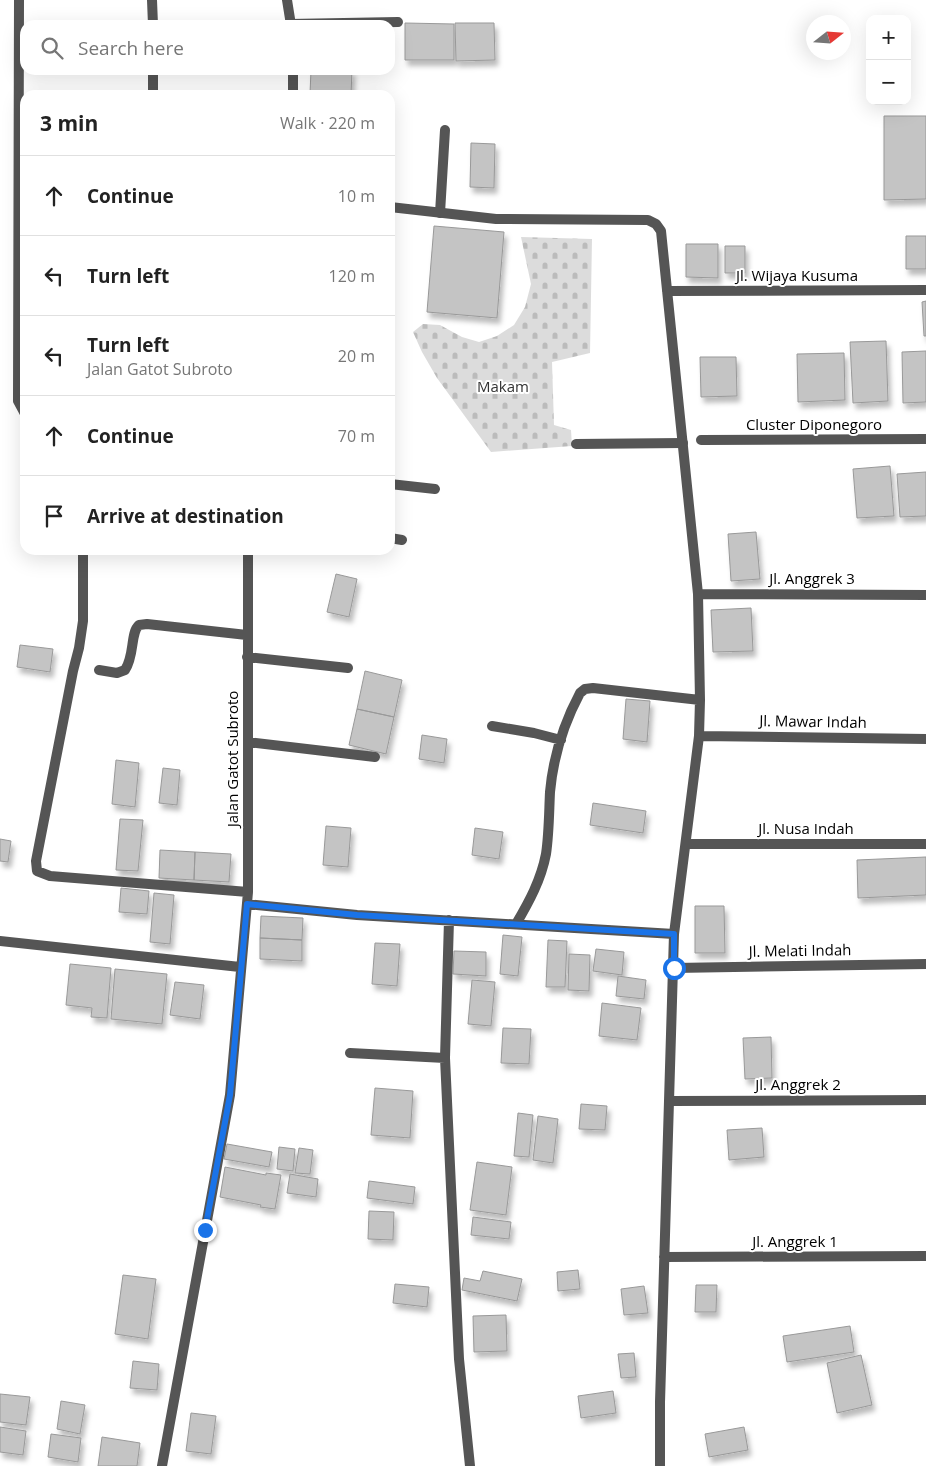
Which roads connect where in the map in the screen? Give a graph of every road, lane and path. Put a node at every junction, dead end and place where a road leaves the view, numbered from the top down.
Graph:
1 (19, 0) edge
2 (152, 0) edge
3 (286, 0) edge
4 (153, 20) edge
5 (289, 20) edge
6 (395, 22) edge
7 (398, 22) dead end
8 (153, 75) edge
9 (293, 75) edge
10 (20, 90) edge
11 (153, 90) edge
12 (293, 90) edge
13 (444, 130) dead end
14 (395, 208) edge
15 (440, 213) junction
16 (926, 290) edge
17 (668, 291) junction
18 (20, 351) edge
19 (20, 405) edge
20 (926, 439) edge
21 (701, 440) dead end
22 (683, 443) junction
23 (576, 444) dead end
24 (395, 484) edge
25 (435, 488) dead end
26 (395, 539) edge
27 (402, 540) dead end
28 (82, 555) edge
29 (248, 555) edge
30 (698, 594) junction
31 (926, 595) edge
32 (247, 635) junction
33 (247, 657) junction
34 (348, 668) dead end
35 (100, 670) dead end
36 (700, 700) junction
37 (492, 726) dead end
38 (699, 736) junction
39 (926, 739) edge
40 (561, 740) junction
41 (248, 742) junction
42 (375, 757) dead end
43 (686, 844) junction
44 (926, 844) edge
45 (248, 892) junction
46 (247, 904) junction
47 (449, 920) junction
48 (516, 924) junction
49 (674, 934) junction
50 (0, 941) edge
51 (926, 964) edge
52 (240, 967) junction
53 (674, 968) junction
54 (350, 1053) dead end
55 (446, 1058) junction
56 (926, 1100) edge
57 (670, 1101) junction
58 (926, 1256) edge
59 (664, 1257) junction
60 (162, 1466) edge
61 (470, 1466) edge
62 (660, 1466) edge

1 - 10 street
2 - 4 street
3 - 5 street
6 - 7 street
8 - 11 street
9 - 12 street
13 - 15 street
14 - 15 street
15 - 17 street
16 - 17 street, Jl. Wijaya Kusuma
17 - 22 street
18 - 19 street
20 - 21 street, Cluster Diponegoro
22 - 23 street
22 - 30 street
24 - 25 street
26 - 27 street
28 - 45 street
29 - 32 street, Jalan Gatot Subroto
30 - 31 street, Jl. Anggrek 3
30 - 36 street
32 - 33 street, Jalan Gatot Subroto
32 - 35 street
33 - 34 street
33 - 41 street, Jalan Gatot Subroto
36 - 38 street
36 - 40 street
37 - 40 street
38 - 39 street, Jl. Mawar Indah
38 - 43 street
40 - 48 street
41 - 42 street
41 - 45 street, Jalan Gatot Subroto
43 - 44 street, Jl. Nusa Indah
43 - 49 street
45 - 46 street, Jalan Gatot Subroto
46 - 47 street
46 - 52 street, Jalan Gatot Subroto
47 - 48 street
47 - 55 street
48 - 49 street
49 - 53 street
50 - 52 street
51 - 53 street, Jl. Melati Indah
52 - 60 street, Jalan Gatot Subroto
53 - 57 street
54 - 55 street
55 - 61 street
56 - 57 street, Jl. Anggrek 2
57 - 59 street
58 - 59 street, Jl. Anggrek 1
59 - 62 street

